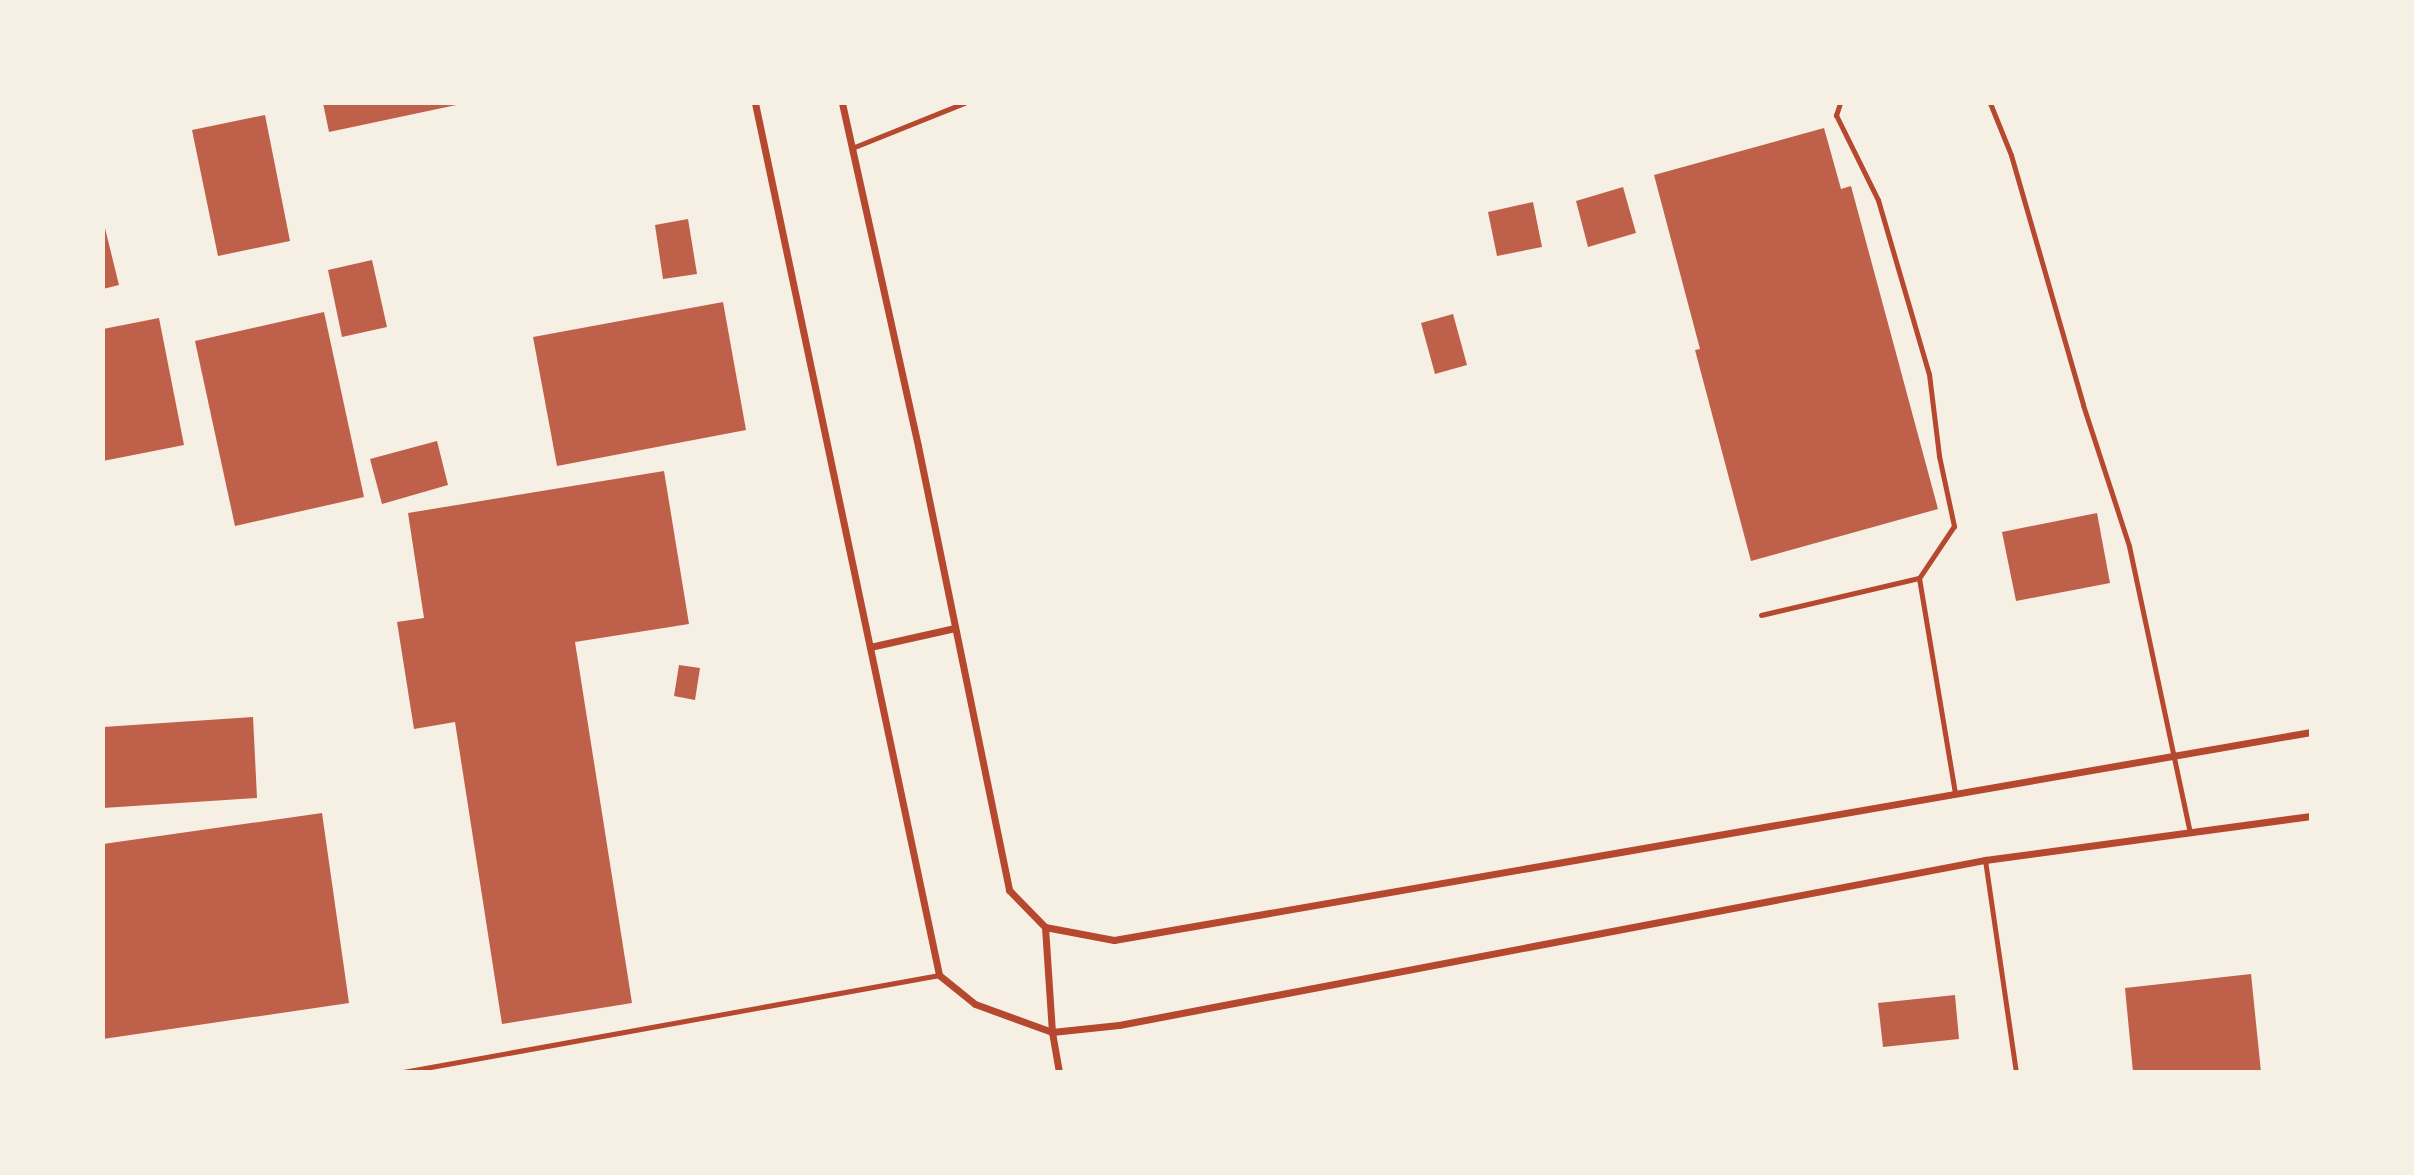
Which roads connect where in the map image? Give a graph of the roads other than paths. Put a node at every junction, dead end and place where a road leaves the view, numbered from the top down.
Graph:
1 (755, 103) edge
2 (842, 103) edge
3 (964, 103) edge
4 (1840, 103) edge
5 (1990, 103) edge
6 (852, 148) junction
7 (1919, 578) junction
8 (1761, 615) dead end
9 (955, 628) junction
10 (870, 647) junction
11 (2311, 732) edge
12 (2172, 755) junction
13 (1955, 792) junction
14 (2311, 816) edge
15 (2190, 832) junction
16 (1985, 860) junction
17 (1045, 927) junction
18 (939, 975) junction
19 (1052, 1032) junction
20 (403, 1072) edge
21 (1059, 1072) edge
22 (2016, 1072) edge

1 - 10 street
2 - 6 street
3 - 6 lane
4 - 7 lane
5 - 12 lane
6 - 9 street
7 - 8 lane
7 - 13 lane
9 - 10 street
9 - 17 street
10 - 18 street
11 - 12 street
12 - 13 street
12 - 15 lane
13 - 17 street
14 - 15 street
15 - 16 street
16 - 19 street
16 - 22 lane
17 - 19 street
18 - 19 street
18 - 20 lane
19 - 21 street

